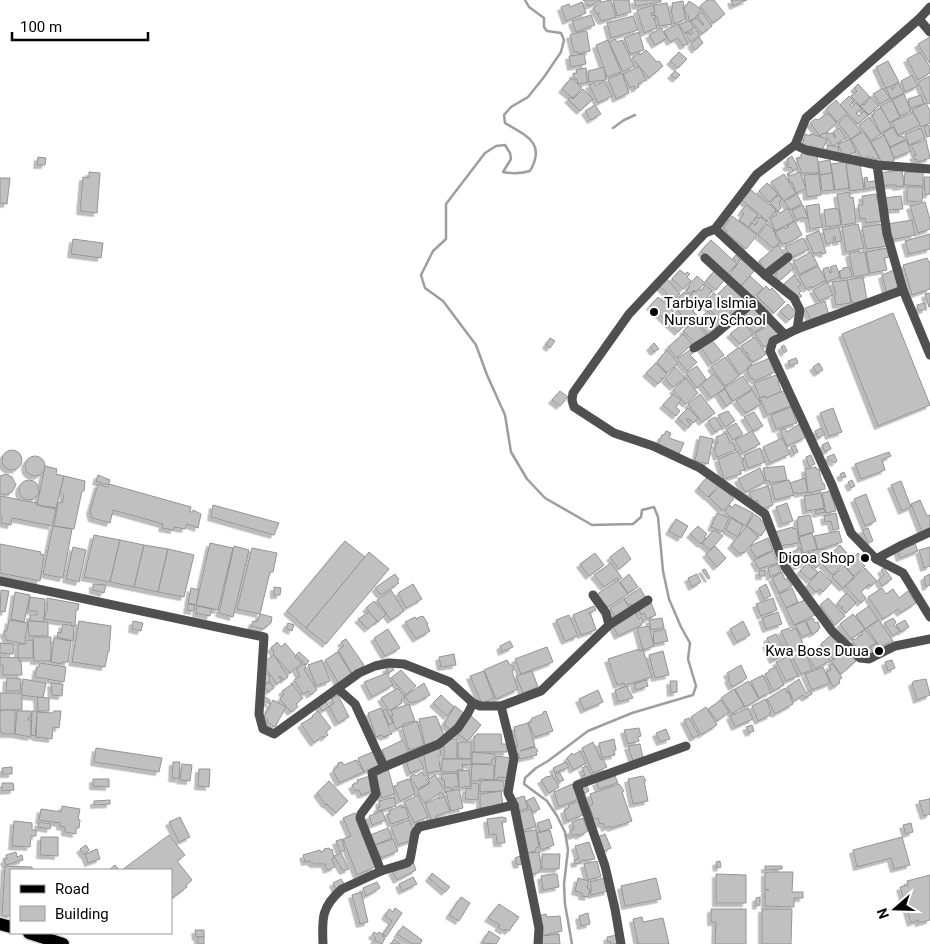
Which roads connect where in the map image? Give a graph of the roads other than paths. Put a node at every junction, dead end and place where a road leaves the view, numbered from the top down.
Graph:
1 (930, 7) edge
2 (920, 18) junction
3 (930, 32) edge
4 (795, 145) junction
5 (877, 166) junction
6 (930, 169) edge
7 (715, 229) junction
8 (788, 257) dead end
9 (706, 258) dead end
10 (765, 274) junction
11 (902, 290) junction
12 (752, 302) junction
13 (797, 329) junction
14 (785, 335) junction
15 (694, 348) dead end
16 (930, 355) edge
17 (930, 532) edge
18 (876, 559) junction
19 (0, 581) edge
20 (593, 595) dead end
21 (648, 600) dead end
22 (930, 617) edge
23 (609, 625) junction
24 (930, 638) edge
25 (338, 688) junction
26 (473, 703) junction
27 (501, 706) junction
28 (686, 746) dead end
29 (384, 767) junction
30 (514, 805) junction
31 (381, 871) junction
32 (32, 934) edge
33 (63, 944) edge
34 (323, 944) edge
35 (538, 944) edge
36 (621, 944) edge

1 - 2 street
2 - 3 street
2 - 4 street
4 - 5 street
4 - 7 street
5 - 6 street
5 - 11 street
7 - 10 street
7 - 24 street
8 - 10 street
9 - 12 street
10 - 13 street
11 - 13 street
11 - 16 street
12 - 14 street
12 - 15 street
13 - 14 street
14 - 18 street
17 - 18 street
18 - 22 street
19 - 25 street
20 - 23 street
21 - 23 street
23 - 27 street
25 - 26 street
25 - 29 street
26 - 27 street
26 - 29 street
27 - 30 street
28 - 36 street
29 - 31 street
30 - 31 street
30 - 35 street
31 - 34 street
32 - 33 main road

